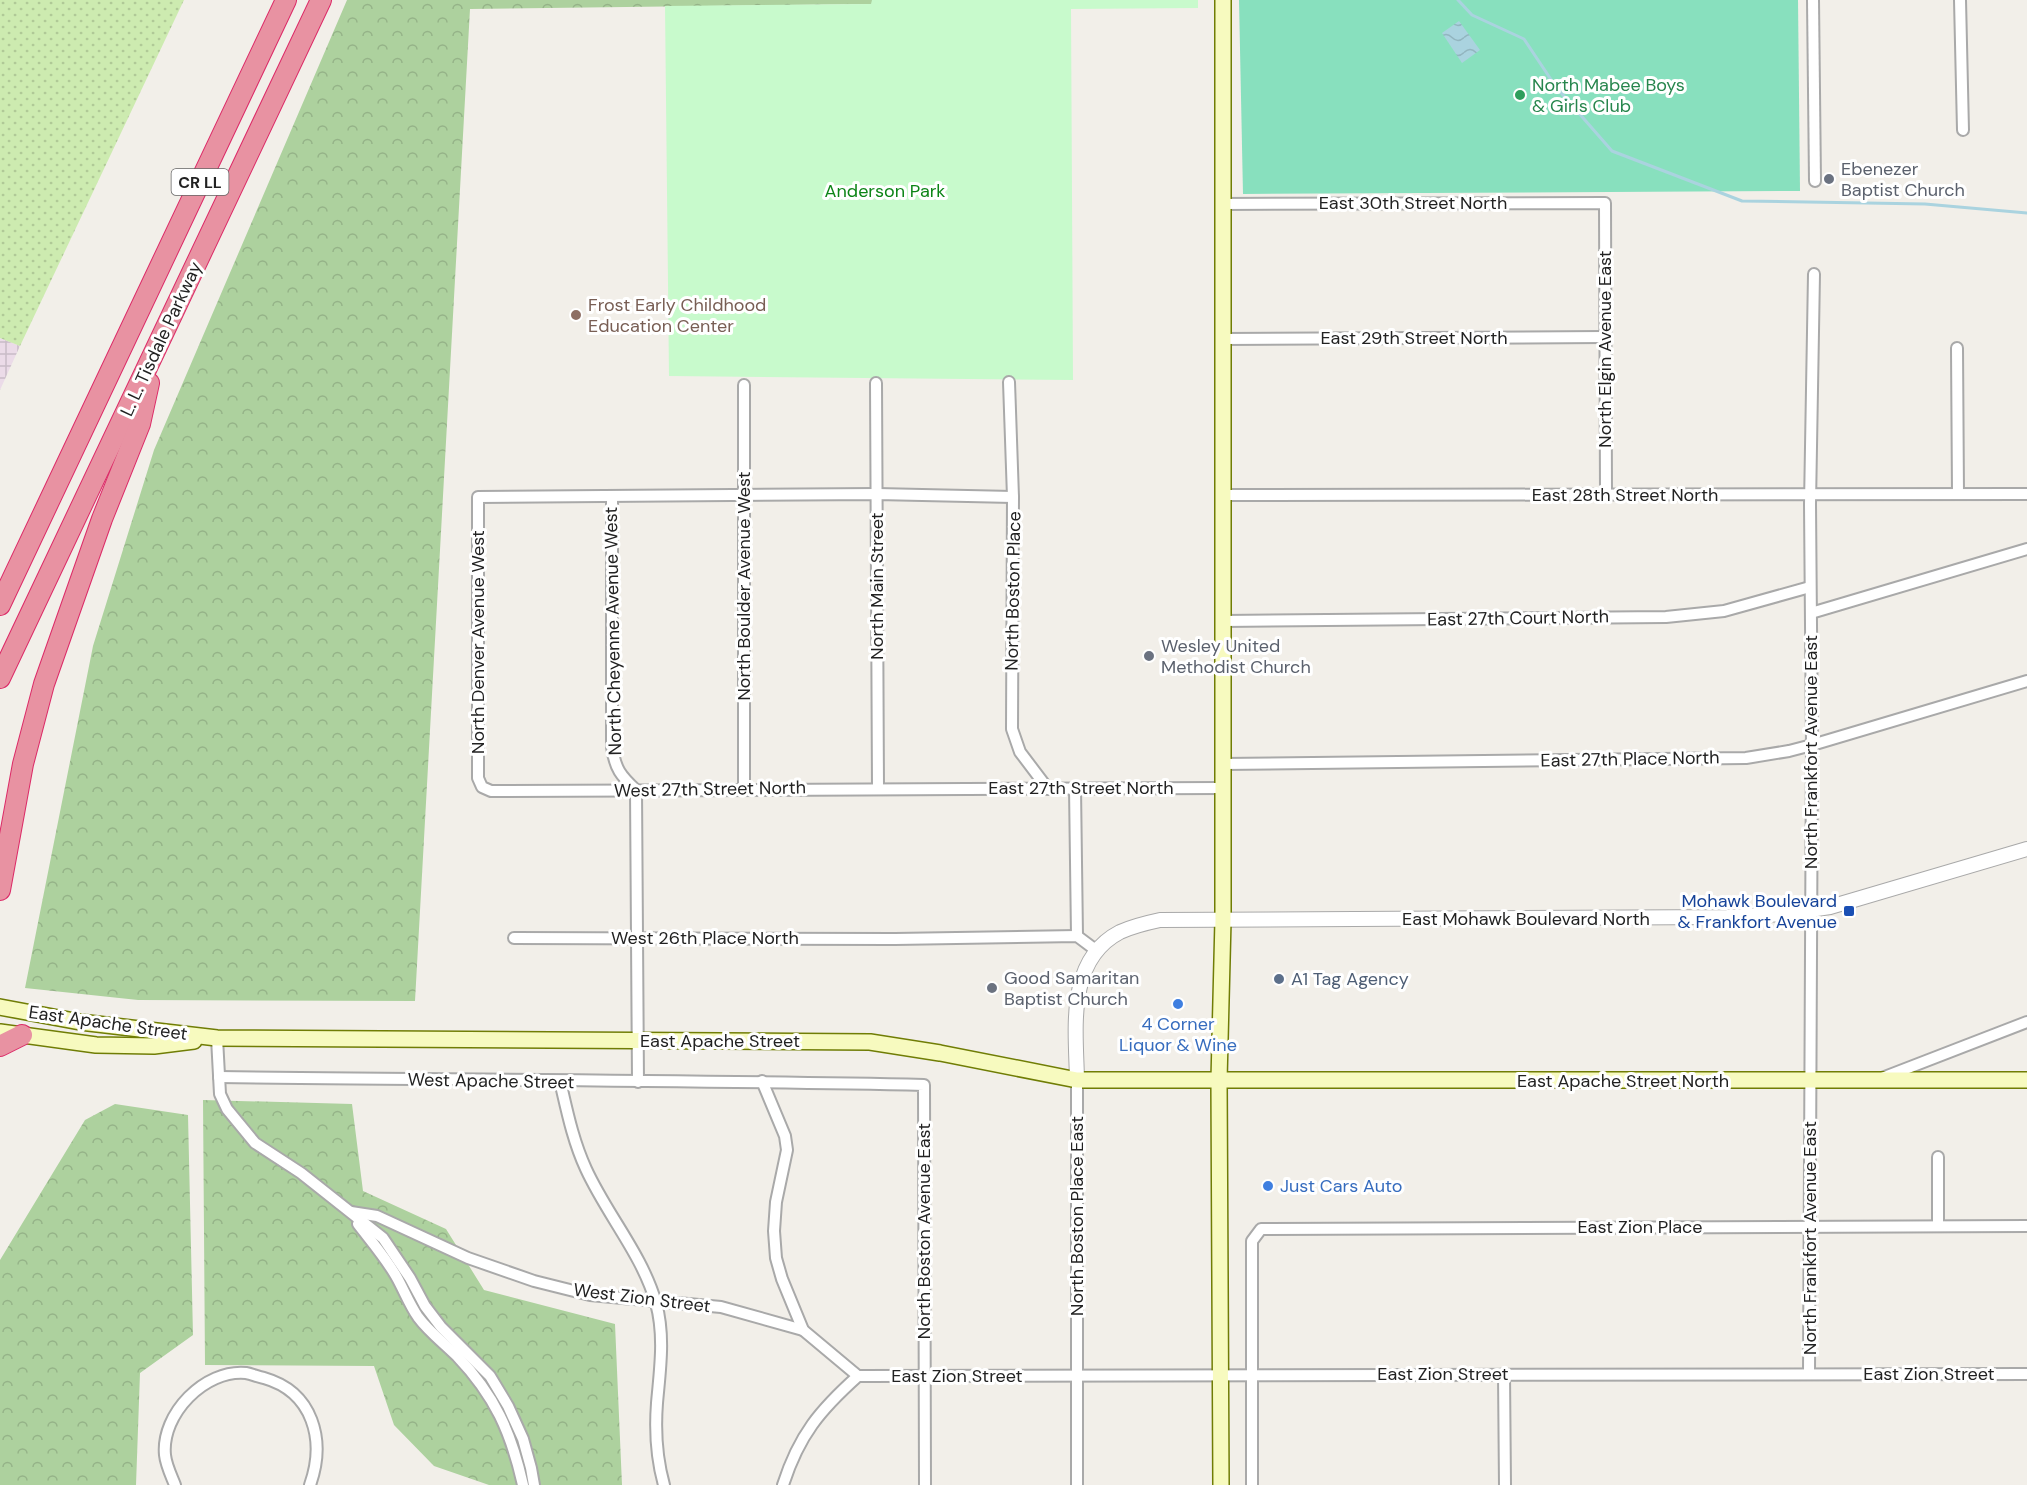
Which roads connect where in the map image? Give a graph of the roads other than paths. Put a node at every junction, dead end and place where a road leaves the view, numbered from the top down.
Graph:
1 (286, 0) edge
2 (321, 0) edge
3 (1222, 0) edge
4 (1813, 0) edge
5 (1960, 0) edge
6 (1964, 130) dead end
7 (1815, 181) dead end
8 (1605, 203) joint
9 (1222, 204) junction
10 (1814, 274) dead end
11 (1605, 337) junction
12 (1223, 339) junction
13 (156, 348) junction
14 (1957, 348) dead end
15 (1009, 382) dead end
16 (876, 383) dead end
17 (744, 385) dead end
18 (877, 494) junction
19 (1812, 494) junction
20 (1958, 494) junction
21 (2027, 494) edge
22 (612, 495) junction
23 (744, 495) junction
24 (1223, 495) junction
25 (1606, 495) junction
26 (1013, 497) junction
27 (2027, 549) edge
28 (1810, 587) junction
29 (0, 606) edge
30 (1811, 613) junction
31 (1223, 621) junction
32 (0, 678) edge
33 (2027, 681) edge
34 (1812, 745) junction
35 (1223, 764) junction
36 (482, 787) joint
37 (744, 788) junction
38 (1223, 788) junction
39 (878, 789) junction
40 (940, 789) joint
41 (1048, 789) junction
42 (1075, 789) junction
43 (636, 790) junction
44 (2027, 849) edge
45 (0, 890) edge
46 (1810, 910) junction
47 (1223, 920) junction
48 (1077, 936) junction
49 (636, 937) junction
50 (514, 938) dead end
51 (1097, 951) junction
52 (0, 1007) edge
53 (2027, 1022) edge
54 (0, 1032) edge
55 (22, 1035) junction
56 (217, 1038) junction
57 (636, 1041) junction
58 (0, 1046) edge
59 (219, 1077) junction
60 (1077, 1080) junction
61 (1220, 1080) junction
62 (1875, 1080) junction
63 (2027, 1080) edge
64 (1810, 1081) junction
65 (560, 1082) junction
66 (638, 1082) junction
67 (762, 1082) junction
68 (1938, 1157) dead end
69 (349, 1212) junction
70 (1938, 1226) junction
71 (2027, 1226) edge
72 (1809, 1227) junction
73 (655, 1301) junction
74 (803, 1330) junction
75 (1504, 1374) junction
76 (1809, 1374) junction
77 (2027, 1374) edge
78 (1221, 1375) junction
79 (1252, 1375) junction
80 (858, 1376) junction
81 (925, 1376) junction
82 (1077, 1376) junction
83 (175, 1485) edge
84 (310, 1485) edge
85 (523, 1485) edge
86 (534, 1485) edge
87 (664, 1485) edge
88 (783, 1485) edge
89 (925, 1485) edge
90 (1077, 1485) edge
91 (1221, 1485) edge
92 (1252, 1485) edge
93 (1505, 1485) edge

1 - 29 highway, L. L. Tisdale Parkway / CR LL
2 - 13 highway, L. L. Tisdale Parkway / CR LL
3 - 9 main road
4 - 7 street
5 - 6 street
8 - 9 street, East 30th Street North
8 - 11 street, North Elgin Avenue East
9 - 12 main road
10 - 19 street, North Frankfort Avenue East
11 - 12 street, East 29th Street North
11 - 25 street, North Elgin Avenue East
12 - 24 main road
13 - 32 highway, L. L. Tisdale Parkway / CR LL
13 - 45 highway
14 - 20 street
15 - 26 street, North Boston Place
16 - 18 street, North Main Street
17 - 23 street, North Boulder Avenue West
18 - 23 street
18 - 26 street
18 - 39 street, North Main Street
19 - 20 street, East 28th Street North
19 - 25 street, East 28th Street North
19 - 28 street, North Frankfort Avenue East
20 - 21 street, East 28th Street North
22 - 23 street
22 - 36 street, North Denver Avenue West
22 - 43 street, North Cheyenne Avenue West
23 - 37 street, North Boulder Avenue West
24 - 25 street, East 28th Street North
24 - 31 main road
26 - 41 street, North Boston Place
27 - 30 street
28 - 30 street, North Frankfort Avenue East
28 - 31 street, East 27th Court North
30 - 34 street, North Frankfort Avenue East
31 - 35 main road
33 - 34 street, East 27th Place North
34 - 35 street, East 27th Place North
34 - 46 street, North Frankfort Avenue East
35 - 38 main road
36 - 43 street, West 27th Street North
37 - 39 street, West 27th Street North
37 - 43 street, West 27th Street North
38 - 42 street, East 27th Street North
38 - 47 main road
39 - 40 street, West 27th Street North
40 - 41 street, East 27th Street North
41 - 42 street, East 27th Street North
42 - 48 street
43 - 49 street
44 - 46 street, East Mohawk Boulevard North
46 - 47 street, East Mohawk Boulevard North
46 - 64 street, North Frankfort Avenue East
47 - 51 street, East Mohawk Boulevard North
47 - 61 main road
48 - 49 street, West 26th Place North
48 - 51 street
49 - 50 street, West 26th Place North
49 - 57 street
51 - 60 street, North Boston Place East
52 - 56 main road, East Apache Street
53 - 62 street
54 - 55 main road, East Apache Street
55 - 56 main road, East Apache Street
55 - 58 highway
56 - 57 main road, East Apache Street
56 - 59 street
57 - 60 main road, East Apache Street
57 - 66 street
59 - 65 street, West Apache Street
59 - 69 street
60 - 61 main road, East Apache Street
60 - 82 street, North Boston Place East
61 - 64 main road, East Apache Street North
61 - 78 main road
62 - 63 main road, East Apache Street North
62 - 64 main road, East Apache Street North
64 - 72 street, North Frankfort Avenue East
65 - 66 street, West Apache Street
65 - 73 street
66 - 67 street, West Apache Street
67 - 74 street
67 - 81 street, North Boston Avenue East
68 - 70 street
69 - 73 street, West Zion Street
69 - 85 street
69 - 86 street
70 - 71 street, East Zion Place
70 - 72 street, East Zion Place
72 - 76 street, North Frankfort Avenue East
72 - 79 street, East Zion Place
73 - 74 street, West Zion Street
73 - 87 street
74 - 80 street
75 - 76 street, East Zion Street
75 - 79 street, East Zion Street
75 - 93 street
76 - 77 street, East Zion Street
78 - 79 street, East Zion Street
78 - 82 street, East Zion Street
78 - 91 main road
79 - 92 street
80 - 81 street, East Zion Street
80 - 88 street
81 - 82 street, East Zion Street
81 - 89 street, North Boston Avenue East
82 - 90 street, North Boston Place East
83 - 84 street

